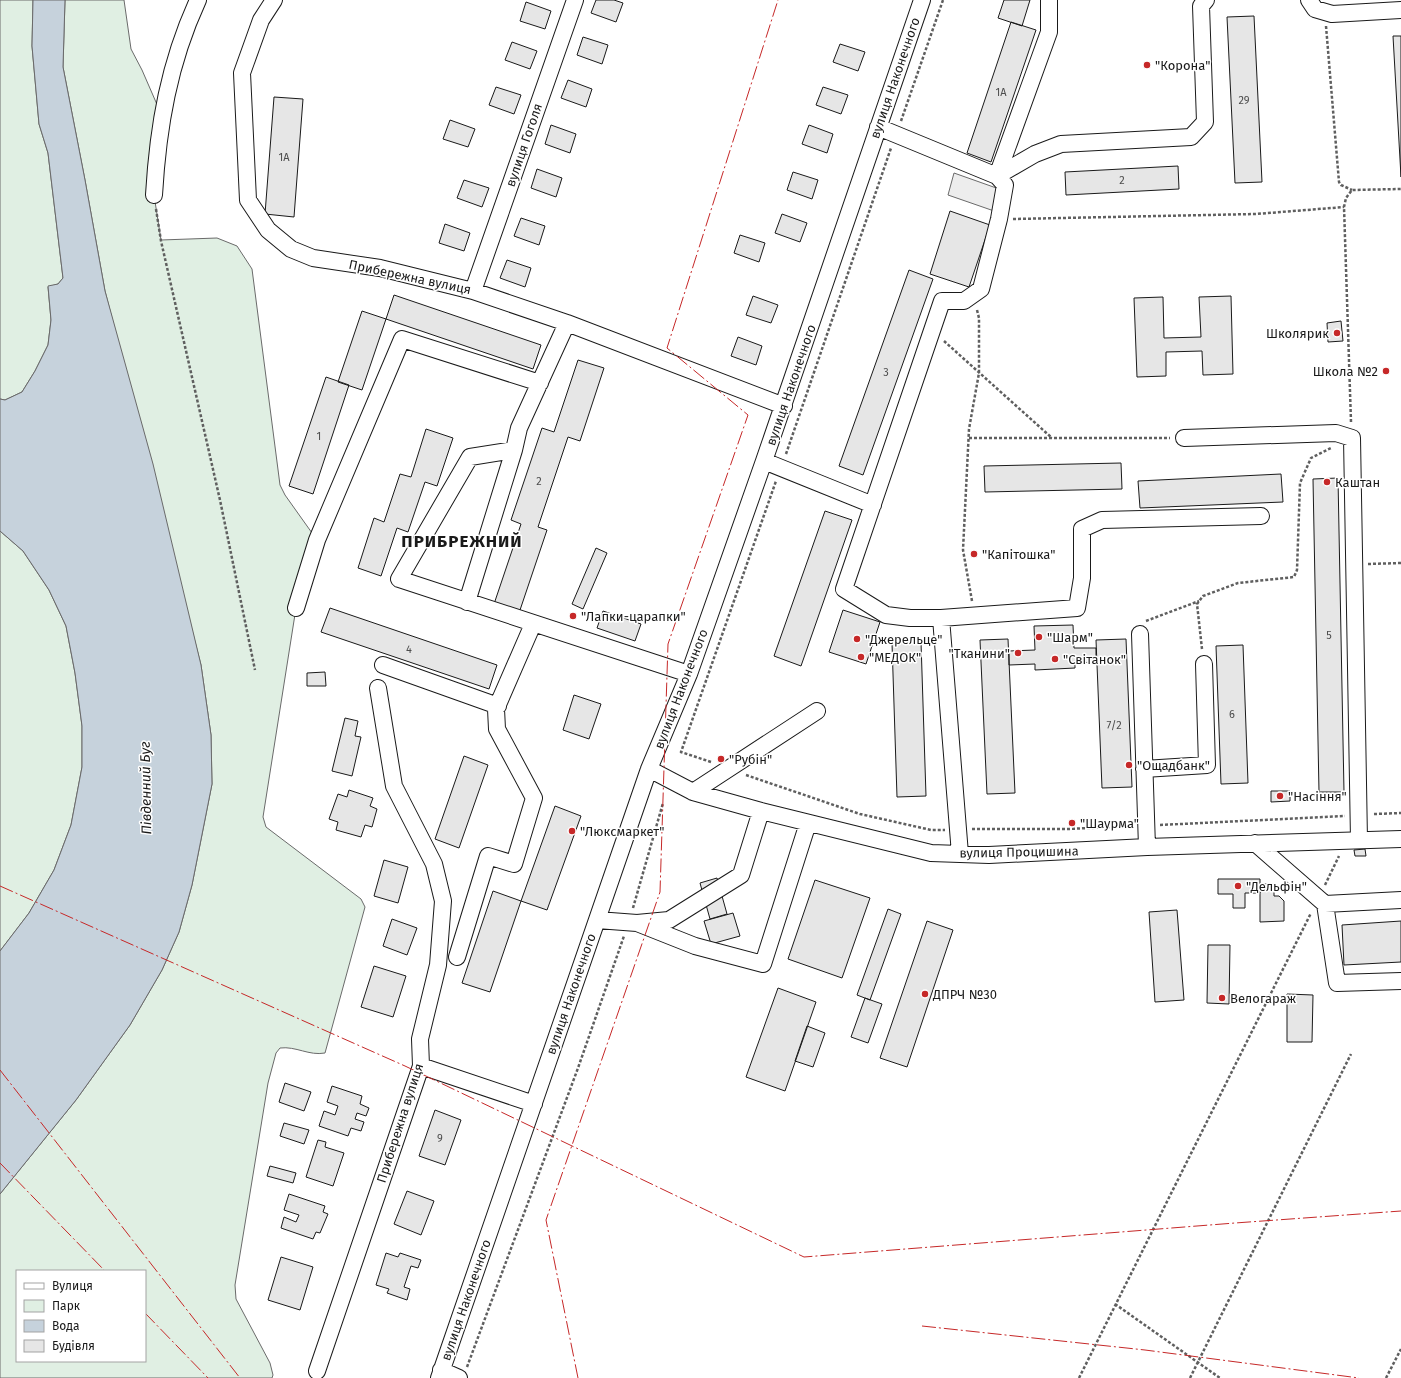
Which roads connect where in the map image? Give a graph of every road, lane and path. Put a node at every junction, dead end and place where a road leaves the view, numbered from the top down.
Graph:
1 (198, 0) edge
2 (274, 0) edge
3 (575, 0) edge
4 (922, 0) edge
5 (943, 0) edge
6 (1049, 0) edge
7 (1206, 0) edge
8 (1309, 0) edge
9 (1401, 10) edge
10 (1325, 12) junction
11 (878, 128) junction
12 (896, 135) junction
13 (997, 176) junction
14 (1401, 189) edge
15 (1352, 190) junction
16 (154, 195) joint
17 (1344, 207) junction
18 (999, 219) junction
19 (473, 291) junction
20 (974, 294) junction
21 (567, 323) junction
22 (932, 330) junction
23 (979, 373) junction
24 (540, 383) junction
25 (784, 406) junction
26 (969, 438) junction
27 (1052, 438) junction
28 (1184, 438) joint
29 (1352, 438) junction
30 (1331, 448) dead end
31 (514, 450) junction
32 (764, 461) junction
33 (781, 467) junction
34 (873, 505) junction
35 (1261, 516) dead end
36 (1401, 563) edge
37 (1354, 564) junction
38 (1200, 601) junction
39 (467, 602) junction
40 (296, 608) dead end
41 (974, 616) junction
42 (942, 618) junction
43 (533, 624) junction
44 (1140, 634) joint
45 (383, 664) dead end
46 (1204, 664) joint
47 (255, 670) dead end
48 (689, 674) junction
49 (378, 688) dead end
50 (498, 706) junction
51 (817, 711) dead end
52 (729, 768) junction
53 (650, 769) junction
54 (1144, 769) junction
55 (694, 792) junction
56 (663, 803) dead end
57 (761, 811) junction
58 (1401, 813) edge
59 (1358, 815) junction
60 (808, 823) junction
61 (1146, 825) junction
62 (958, 830) junction
63 (1401, 839) edge
64 (1352, 841) junction
65 (1254, 843) junction
66 (1147, 847) junction
67 (960, 854) junction
68 (1401, 900) edge
69 (1322, 901) junction
70 (596, 920) junction
71 (632, 923) junction
72 (457, 957) dead end
73 (1401, 980) edge
74 (1351, 1054) dead end
75 (421, 1066) junction
76 (534, 1104) junction
77 (1115, 1304) junction
78 (1401, 1348) edge
79 (1197, 1362) junction
80 (317, 1371) dead end
81 (440, 1374) edge
82 (462, 1374) edge
83 (1079, 1378) edge
84 (1190, 1378) edge
85 (1220, 1378) edge
86 (1386, 1378) edge

1 - 16 street
2 - 19 street, Прибережна вулиця
3 - 19 street, вулиця Гоголя
4 - 11 street, вулиця Наконечного
5 - 12 path
6 - 13 street
7 - 13 street
8 - 10 street
9 - 10 street
10 - 15 path
11 - 12 street
11 - 25 street, вулиця Наконечного
12 - 13 street
12 - 33 path
13 - 18 street
14 - 15 path
15 - 17 path
16 - 47 path
17 - 18 path
17 - 29 path
18 - 20 street
19 - 21 street, Прибережна вулиця
20 - 22 street
20 - 23 path
21 - 24 street
21 - 25 street, Прибережна вулиця
22 - 23 path
22 - 34 street
23 - 26 path
23 - 27 path
24 - 31 street
24 - 40 street
25 - 32 street, вулиця Наконечного
26 - 27 path
26 - 41 path
27 - 28 path
28 - 29 street
29 - 37 street
30 - 38 path
31 - 39 street
31 - 39 street
32 - 33 street
32 - 48 street, вулиця Наконечного
33 - 34 street
33 - 52 path
34 - 42 street
35 - 41 street
36 - 37 path
37 - 59 street
38 - 44 path
38 - 46 path
39 - 43 street
41 - 42 street
42 - 62 street
43 - 48 street
43 - 50 street
44 - 54 street
45 - 50 street
46 - 54 street
48 - 53 street, вулиця Наконечного
49 - 75 street, Прибережна вулиця
50 - 72 street
51 - 52 street
52 - 55 street
52 - 62 path
53 - 55 street, вулиця Процишина
53 - 70 street, вулиця Наконечного
54 - 61 street
55 - 57 street, вулиця Процишина
56 - 71 path
57 - 60 street, вулиця Процишина
57 - 71 street
58 - 59 path
59 - 61 path
59 - 64 street
60 - 67 street, вулиця Процишина
60 - 71 street
61 - 62 path
61 - 66 street
62 - 67 street
63 - 64 street, вулиця Процишина
64 - 65 street, вулиця Процишина
64 - 69 path
65 - 66 street, вулиця Процишина
65 - 69 street
66 - 67 street, вулиця Процишина
68 - 69 street
69 - 73 street
69 - 77 path
70 - 71 street
70 - 76 street, вулиця Наконечного
71 - 82 path
74 - 79 path
75 - 76 street
75 - 80 street, Прибережна вулиця
76 - 81 street, вулиця Наконечного
77 - 79 path
77 - 83 path
78 - 86 path
79 - 84 path
79 - 85 path
81 - 82 street

